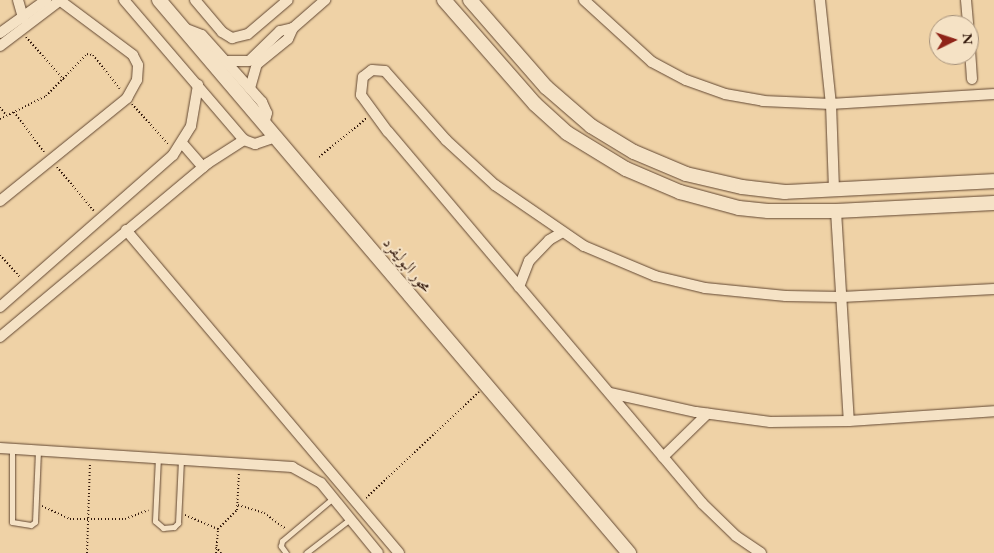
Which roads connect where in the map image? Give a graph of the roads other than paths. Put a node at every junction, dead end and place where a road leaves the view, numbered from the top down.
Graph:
1 (18, 0) edge
2 (22, 0) edge
3 (124, 0) edge
4 (159, 0) edge
5 (195, 0) edge
6 (288, 0) edge
7 (325, 0) edge
8 (444, 0) edge
9 (470, 0) edge
10 (584, 0) edge
11 (820, 0) edge
12 (966, 0) edge
13 (64, 1) edge
14 (42, 3) edge
15 (967, 15) edge
16 (23, 18) junction
17 (181, 27) junction
18 (0, 33) edge
19 (274, 44) junction
20 (0, 45) edge
21 (225, 61) junction
22 (971, 65) edge
23 (972, 79) dead end
24 (198, 85) junction
25 (250, 88) junction
26 (994, 94) edge
27 (831, 104) junction
28 (264, 124) junction
29 (275, 137) junction
30 (244, 140) junction
31 (182, 143) junction
32 (203, 167) junction
33 (994, 181) edge
34 (909, 186) junction
35 (834, 190) junction
36 (0, 201) edge
37 (994, 203) edge
38 (911, 208) junction
39 (836, 211) junction
40 (126, 230) junction
41 (562, 233) junction
42 (519, 287) junction
43 (994, 289) edge
44 (842, 297) junction
45 (0, 307) edge
46 (0, 337) edge
47 (610, 393) junction
48 (994, 411) edge
49 (707, 414) junction
50 (849, 421) junction
51 (0, 448) edge
52 (12, 448) junction
53 (38, 450) junction
54 (158, 457) junction
55 (663, 457) junction
56 (181, 458) junction
57 (333, 498) junction
58 (350, 519) junction
59 (286, 553) edge
60 (306, 553) edge
61 (378, 553) edge
62 (399, 553) edge
63 (629, 553) edge
64 (761, 553) edge

1 - 16 street
2 - 14 street
3 - 24 street
4 - 17 street, محور البوليفرد
5 - 6 street
7 - 19 street
8 - 39 street
9 - 35 street
10 - 27 street
11 - 27 street
12 - 15 street
13 - 20 street
13 - 36 street
14 - 16 street
16 - 18 street
17 - 21 street
17 - 28 street, محور البوليفرد
19 - 21 street
19 - 25 street
21 - 25 street
22 - 23 street
24 - 30 street
24 - 31 street
25 - 28 street
26 - 27 street
27 - 35 street
28 - 29 street, محور البوليفرد
29 - 30 street
29 - 63 street, محور البوليفرد
30 - 32 street
31 - 32 street
31 - 45 street
32 - 40 street
33 - 34 street
34 - 35 street
34 - 38 street
37 - 38 street
38 - 39 street
39 - 44 street
40 - 46 street
40 - 62 street
41 - 42 street
41 - 42 street
41 - 44 street
42 - 47 street
43 - 44 street
44 - 50 street
47 - 49 street
47 - 55 street
48 - 50 street
49 - 50 street
49 - 55 street
51 - 52 street
52 - 53 street
52 - 53 lane
53 - 54 street
54 - 56 street
54 - 56 lane
55 - 64 street
56 - 57 street
57 - 58 street
57 - 59 lane
58 - 60 lane
58 - 61 street

